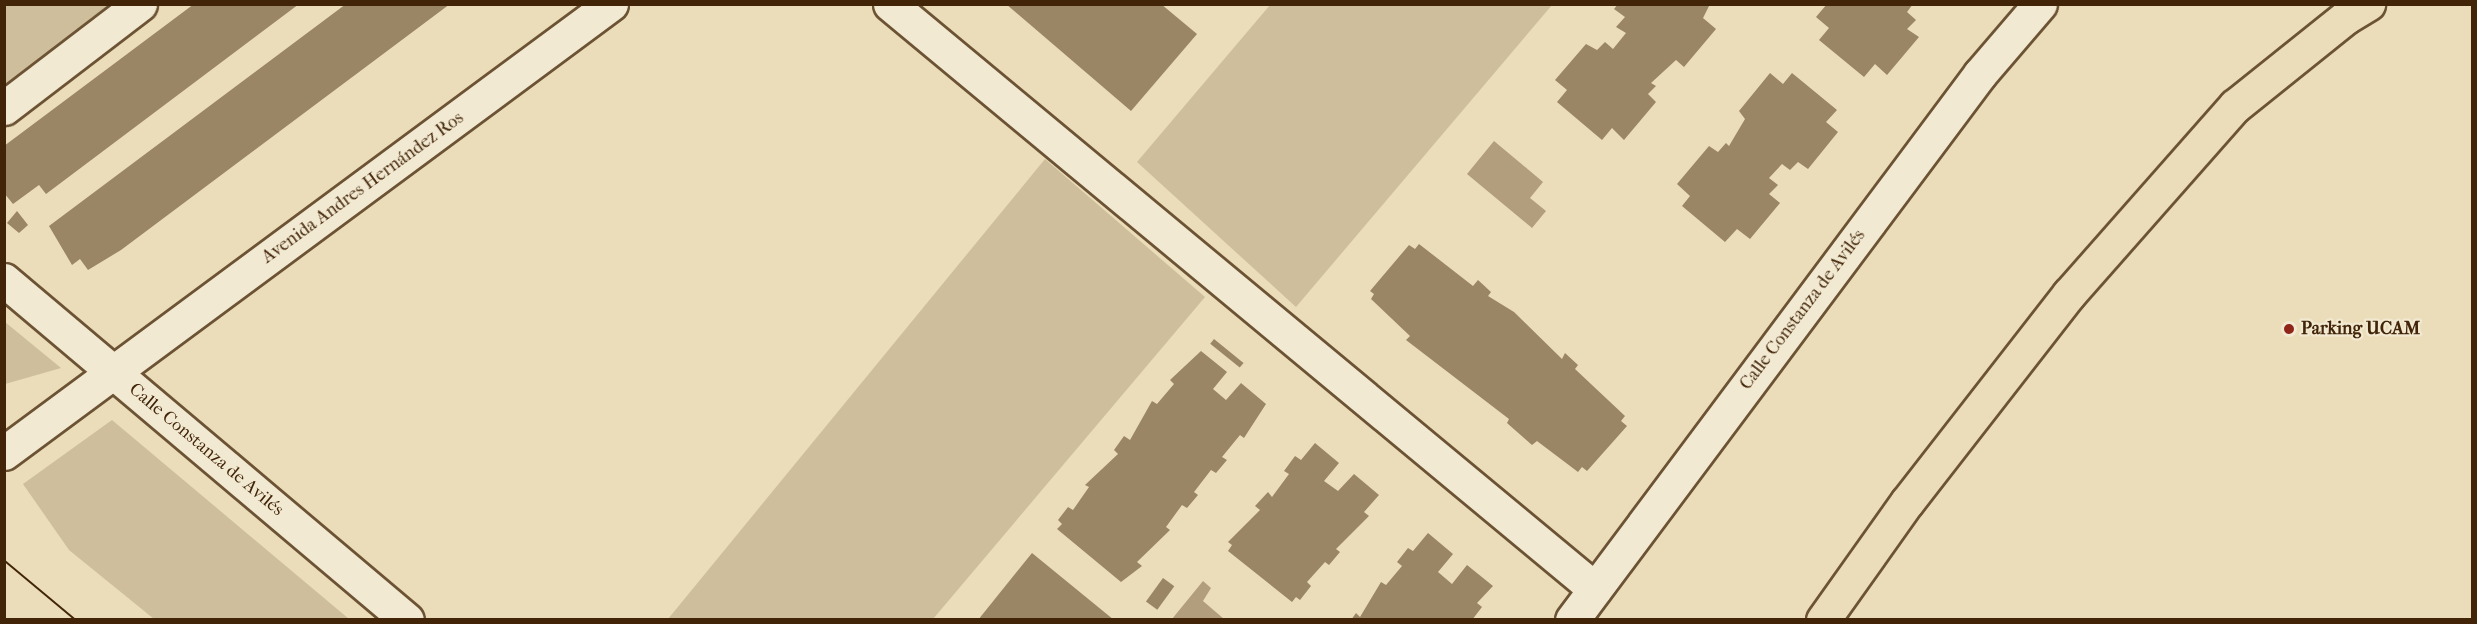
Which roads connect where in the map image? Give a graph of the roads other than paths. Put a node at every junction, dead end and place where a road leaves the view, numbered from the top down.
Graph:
1 (140, 4) edge
2 (611, 4) edge
3 (891, 4) edge
4 (2040, 4) edge
5 (2368, 4) edge
6 (4, 108) edge
7 (4, 280) edge
8 (114, 372) junction
9 (4, 453) edge
10 (1594, 589) junction
11 (407, 620) edge
12 (1572, 620) edge
13 (1823, 620) edge

1 - 6 street
2 - 8 street, Avenida Andres Hernández Ros
3 - 10 street
4 - 10 street, Calle Constanza de Avilés
5 - 13 main road
7 - 8 street, Calle Constanza de Avilés
8 - 9 street, Avenida Andres Hernández Ros
8 - 11 street, Calle Constanza de Avilés
10 - 12 street, Calle Constanza de Avilés

